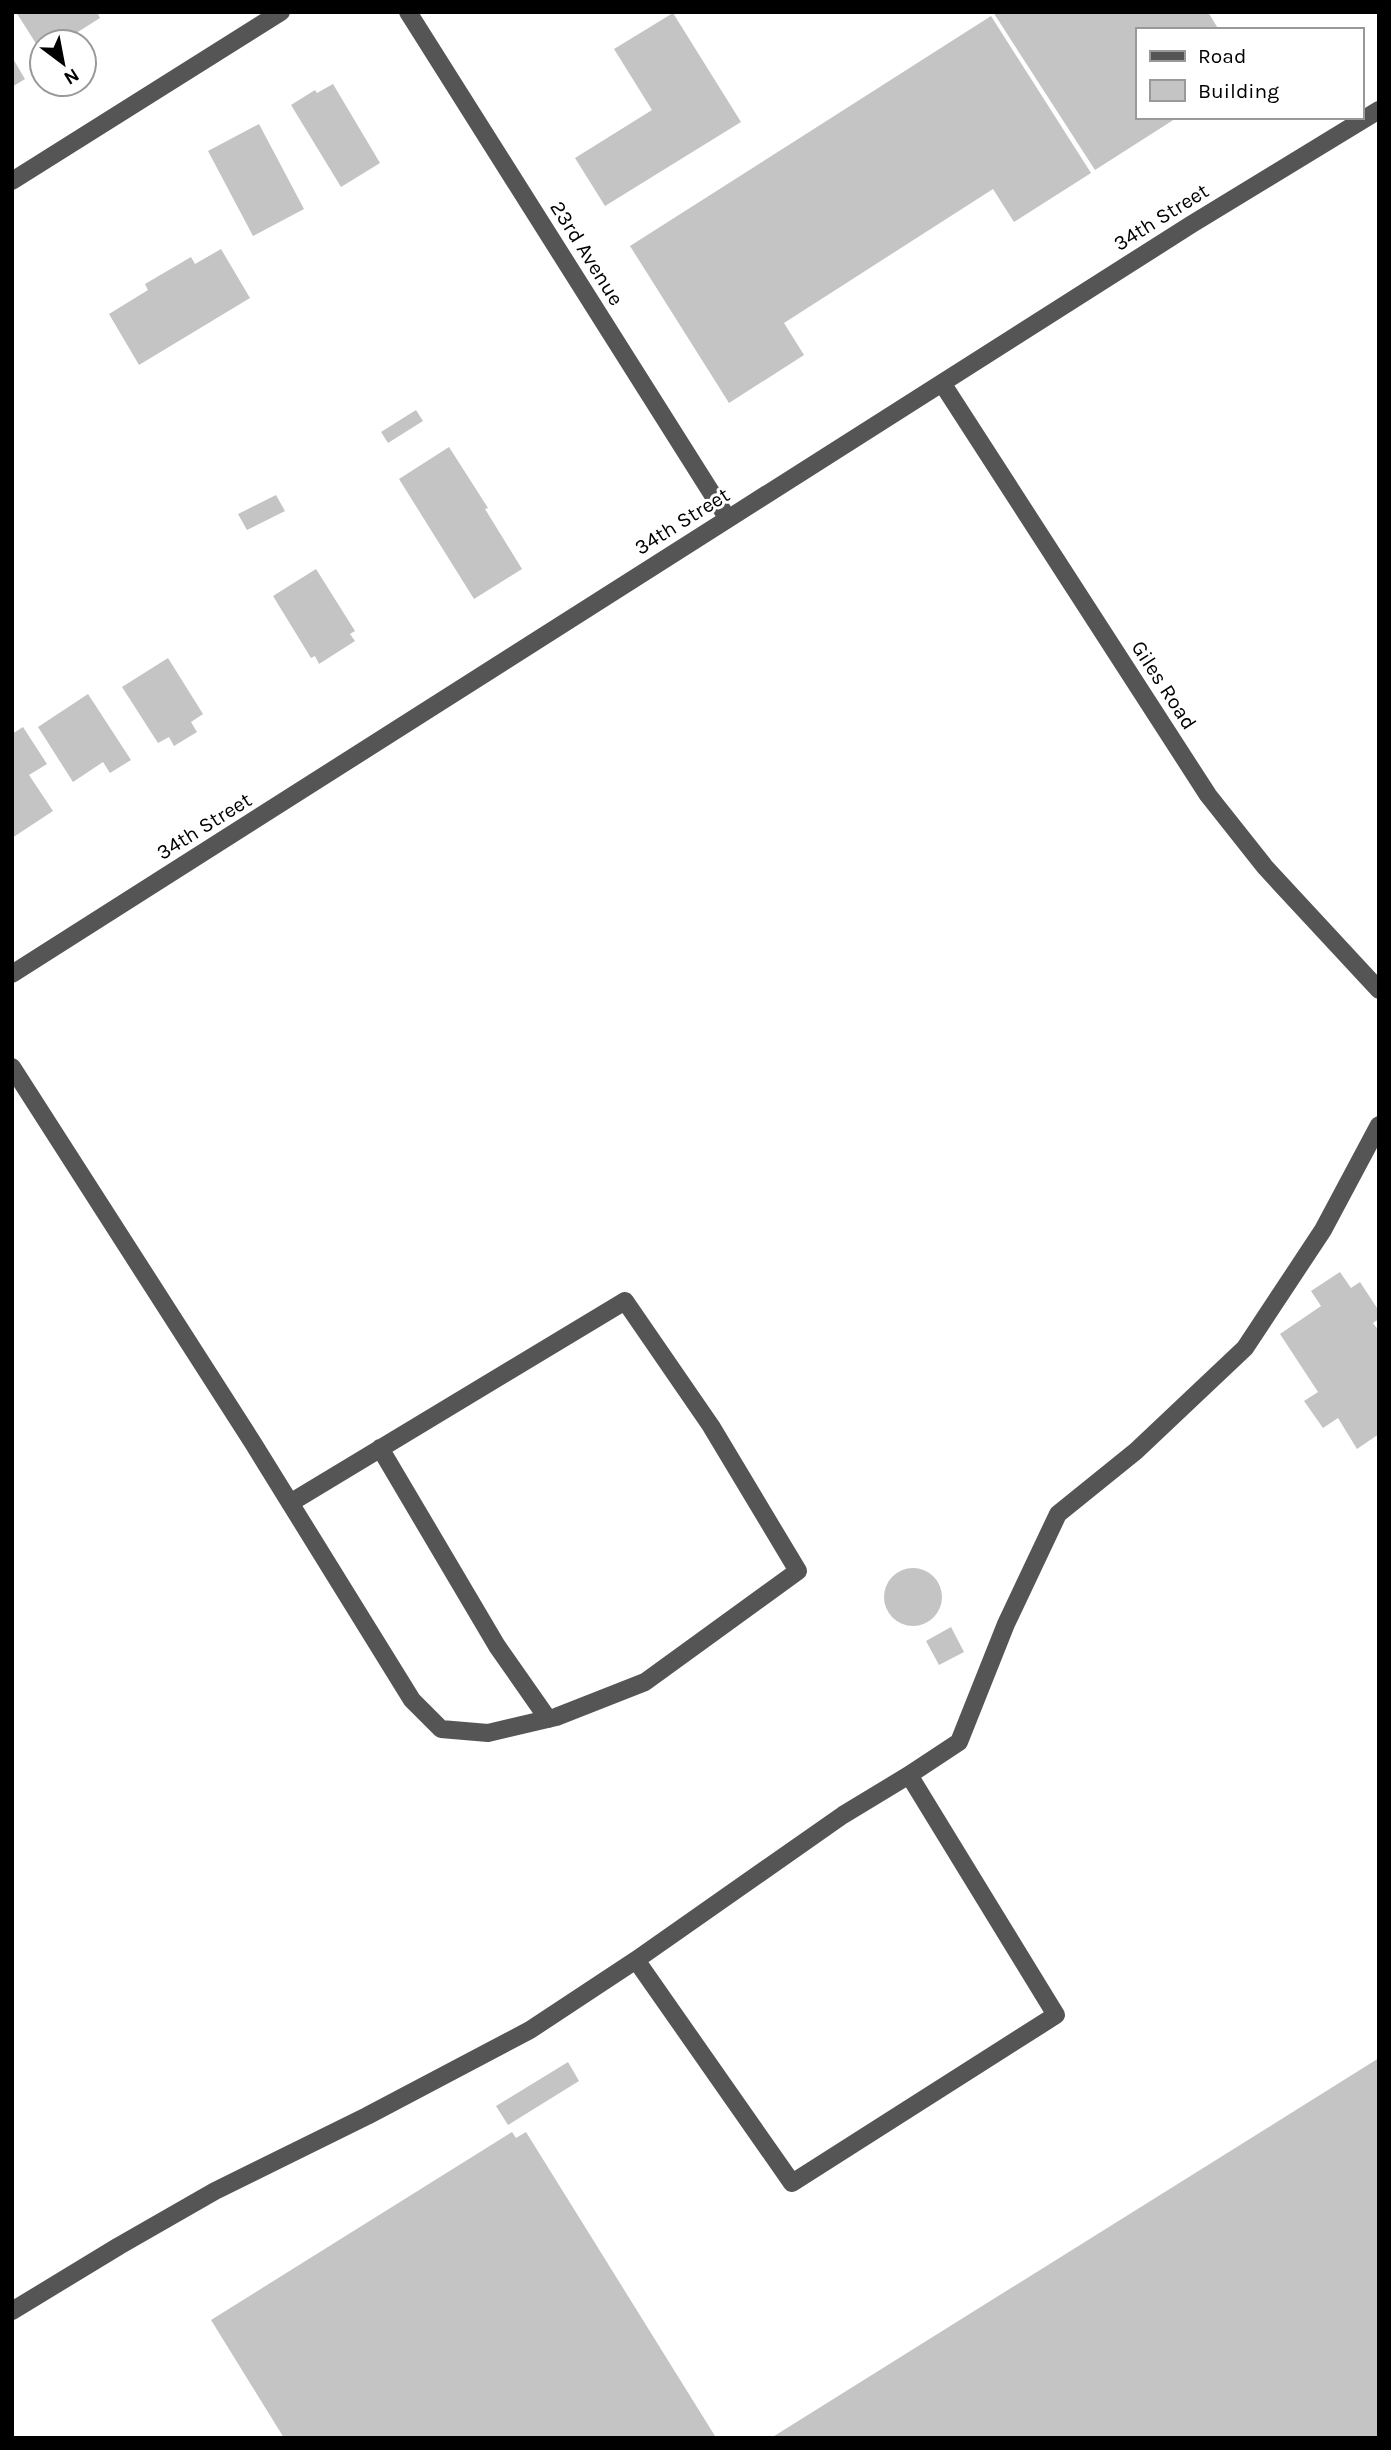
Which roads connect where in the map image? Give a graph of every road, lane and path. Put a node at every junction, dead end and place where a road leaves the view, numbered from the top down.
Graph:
1 (281, 12) edge
2 (408, 12) edge
3 (1379, 110) edge
4 (12, 181) edge
5 (942, 383) junction
6 (728, 519) junction
7 (12, 974) edge
8 (1379, 990) edge
9 (12, 1067) edge
10 (1379, 1125) edge
11 (380, 1448) junction
12 (290, 1503) junction
13 (548, 1719) junction
14 (909, 1775) junction
15 (636, 1960) junction
16 (12, 2311) edge

1 - 4 street
2 - 6 street, 23rd Avenue
3 - 5 street, 34th Street
5 - 6 street, 34th Street
5 - 8 street, Giles Road
6 - 7 street, 34th Street
9 - 12 street
10 - 14 street
11 - 12 street
11 - 13 street
11 - 13 street
12 - 13 street
14 - 15 street
14 - 15 street
15 - 16 street

